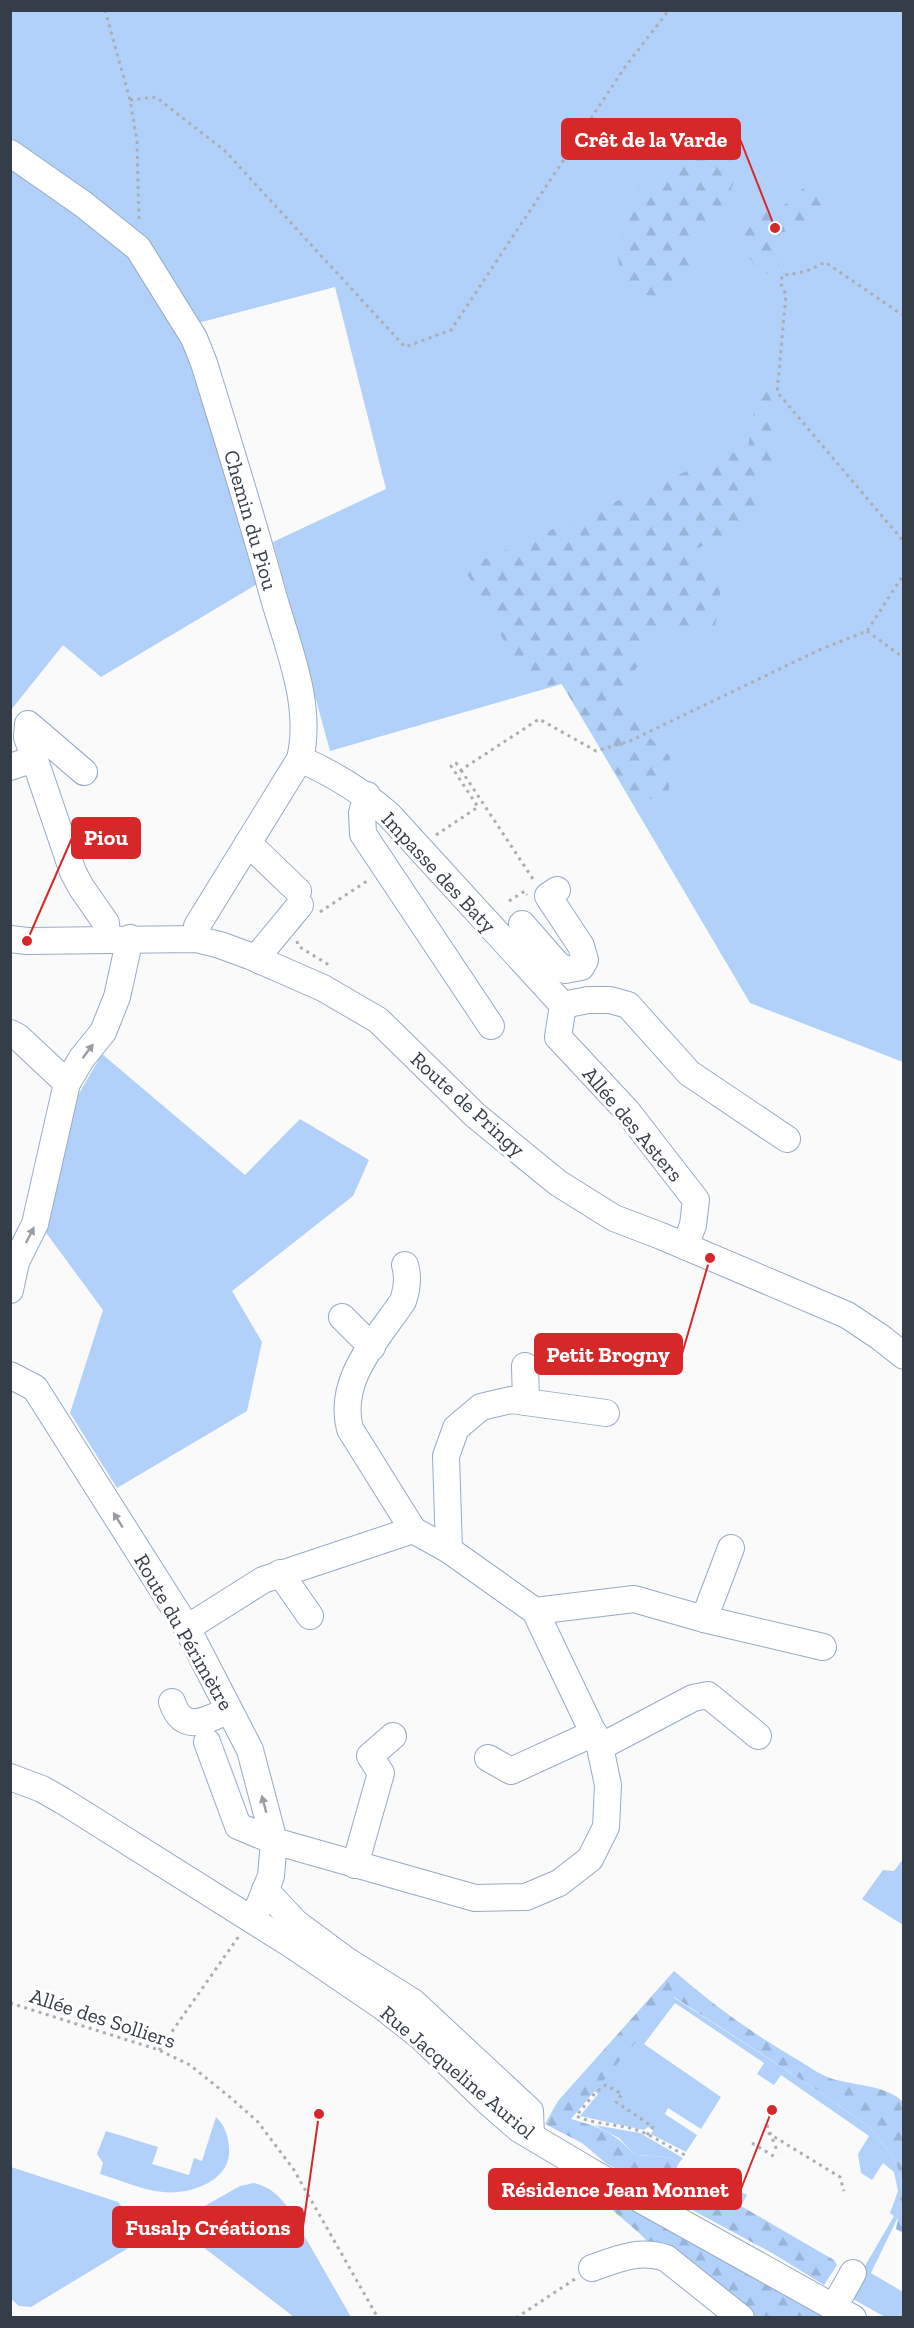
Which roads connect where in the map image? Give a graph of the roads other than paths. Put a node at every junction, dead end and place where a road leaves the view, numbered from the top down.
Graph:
1 (10, 153) edge
2 (300, 759) junction
3 (22, 763) edge
4 (84, 772) dead end
5 (367, 795) junction
6 (248, 843) junction
7 (549, 890) road end
8 (522, 924) dead end
9 (10, 939) edge
10 (118, 939) junction
11 (196, 939) junction
12 (261, 961) junction
13 (563, 1005) junction
14 (491, 1026) dead end
15 (10, 1033) edge
16 (67, 1083) junction
17 (787, 1139) dead end
18 (685, 1246) junction
19 (405, 1265) dead end
20 (10, 1290) edge
21 (342, 1317) dead end
22 (372, 1347) junction
23 (903, 1356) edge
24 (525, 1366) dead end
25 (10, 1376) edge
26 (526, 1402) junction
27 (606, 1413) dead end
28 (413, 1530) junction
29 (730, 1548) dead end
30 (449, 1550) junction
31 (280, 1573) junction
32 (535, 1611) junction
33 (310, 1616) dead end
34 (704, 1619) junction
35 (187, 1628) junction
36 (823, 1647) dead end
37 (172, 1702) dead end
38 (229, 1710) junction
39 (393, 1736) dead end
40 (758, 1736) dead end
41 (597, 1740) junction
42 (207, 1742) dead end
43 (488, 1758) dead end
44 (10, 1777) edge
45 (274, 1841) junction
46 (355, 1865) junction
47 (265, 1890) junction
48 (251, 1919) junction
49 (531, 2136) junction
50 (592, 2268) road end
51 (853, 2273) dead end
52 (843, 2312) edge
53 (741, 2318) edge

1 - 2 street, Chemin du Piou
2 - 5 street, Impasse des Baty
2 - 6 street, Chemin du Piou
3 - 4 street
3 - 10 street
5 - 13 street, Impasse des Baty
5 - 14 street
6 - 11 street, Chemin du Piou
6 - 12 street
7 - 8 street
9 - 10 street, Route de Pringy
10 - 11 street, Route de Pringy
16 -> 10 street
11 - 12 street, Route de Pringy
12 - 18 street, Route de Pringy
13 - 17 street
13 - 18 street, Allée des Asters
15 - 16 street
20 -> 16 street
18 - 23 street, Route de Pringy
19 - 22 street
21 - 22 street
22 - 28 street
24 - 26 street
35 -> 25 street, Route du Périmètre
26 - 27 street
26 - 30 street
28 - 30 street
28 - 31 street
29 - 34 street
30 - 32 street
31 - 33 street
31 - 35 street
32 - 34 street
32 - 41 street
34 - 36 street
35 - 38 street, Route du Périmètre
37 - 38 street
45 -> 38 street, Route du Périmètre
39 - 46 street
40 - 41 street
41 - 43 street
41 - 46 street
42 - 45 street
44 - 48 street, Rue Jacqueline Auriol
45 - 46 street
45 - 47 street, Route du Périmètre
47 - 48 street, Route du Périmètre
47 - 49 street
48 - 49 street, Rue Jacqueline Auriol
49 - 52 street, Rue Jacqueline Auriol
50 - 53 street
51 - 52 street

